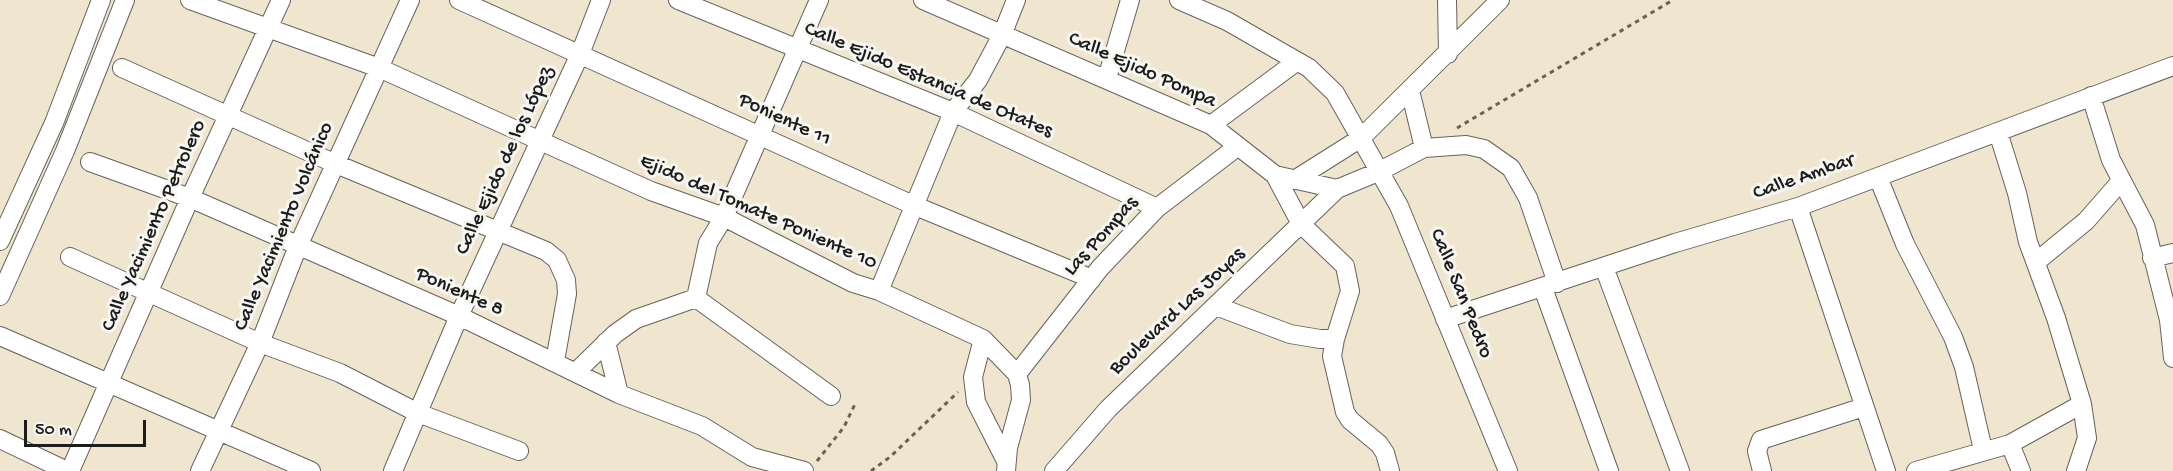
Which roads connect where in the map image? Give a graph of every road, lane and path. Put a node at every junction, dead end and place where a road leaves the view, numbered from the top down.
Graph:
1 (101, 0) edge
2 (125, 0) edge
3 (190, 0) edge
4 (281, 0) edge
5 (410, 0) edge
6 (459, 0) edge
7 (601, 0) edge
8 (678, 0) edge
9 (819, 0) edge
10 (923, 0) edge
11 (1016, 0) edge
12 (1130, 0) edge
13 (1179, 0) edge
14 (1447, 0) edge
15 (1500, 0) edge
16 (1673, 0) edge
17 (269, 29) junction
18 (1002, 35) junction
19 (796, 50) junction
20 (580, 54) junction
21 (1448, 54) junction
22 (1296, 62) junction
23 (2173, 66) edge
24 (122, 68) dead end
25 (379, 68) junction
26 (1107, 78) junction
27 (1410, 90) junction
28 (2091, 96) junction
29 (953, 112) junction
30 (229, 117) junction
31 (1211, 125) junction
32 (1454, 130) dead end
33 (1998, 132) junction
34 (760, 134) junction
35 (540, 138) junction
36 (1361, 138) junction
37 (1237, 147) junction
38 (1425, 148) junction
39 (90, 162) dead end
40 (336, 164) junction
41 (1378, 172) junction
42 (1275, 175) junction
43 (1878, 177) junction
44 (1296, 179) junction
45 (2121, 181) junction
46 (1336, 189) junction
47 (190, 198) junction
48 (913, 205) junction
49 (1798, 207) junction
50 (1157, 208) junction
51 (724, 218) junction
52 (1301, 224) junction
53 (500, 230) junction
54 (0, 241) edge
55 (298, 246) junction
56 (2173, 253) edge
57 (70, 257) dead end
58 (2152, 258) junction
59 (2036, 262) junction
60 (1604, 267) junction
61 (1092, 279) junction
62 (1550, 285) junction
63 (879, 291) junction
64 (148, 294) junction
65 (0, 296) edge
66 (696, 298) junction
67 (1216, 306) junction
68 (459, 316) junction
69 (1445, 319) junction
70 (2171, 319) edge
71 (0, 336) edge
72 (983, 339) junction
73 (1335, 339) junction
74 (606, 342) junction
75 (260, 343) junction
76 (2173, 358) edge
77 (555, 361) junction
78 (576, 372) junction
79 (1017, 374) junction
80 (973, 377) junction
81 (108, 384) junction
82 (619, 393) junction
83 (831, 396) dead end
84 (855, 404) dead end
85 (2082, 404) junction
86 (1864, 407) junction
87 (418, 413) junction
88 (218, 429) junction
89 (0, 440) edge
90 (2010, 444) junction
91 (1983, 450) junction
92 (519, 451) dead end
93 (1006, 466) edge
94 (809, 467) edge
95 (68, 471) edge
96 (200, 471) edge
97 (311, 471) edge
98 (393, 471) edge
99 (871, 471) edge
100 (1054, 471) edge
101 (1390, 471) edge
102 (1508, 471) edge
103 (1610, 471) edge
104 (1680, 471) edge
105 (1762, 471) edge
106 (1886, 471) edge
107 (1916, 471) edge
108 (2021, 471) edge
109 (2076, 471) edge

1 - 54 street
2 - 65 street
3 - 17 street, Ejido del Tomate Poniente 10
4 - 17 street, Calle Yacimiento Petrolero
5 - 25 street, Calle Yacimiento Volcánico
6 - 20 street, Poniente 11
7 - 20 street, Calle Ejido de los López
8 - 19 street, Calle Ejido Estancia de Otates
9 - 19 street
10 - 18 street, Calle Ejido Pompa
11 - 18 street
12 - 26 street
13 - 22 street, Calle San Pedro
14 - 21 street
15 - 21 street
16 - 32 path
17 - 25 street, Ejido del Tomate Poniente 10
17 - 30 street, Calle Yacimiento Petrolero
18 - 26 street, Calle Ejido Pompa
18 - 29 street
19 - 29 street, Calle Ejido Estancia de Otates
19 - 34 street
20 - 34 street, Poniente 11
20 - 35 street, Calle Ejido de los López
21 - 27 street
22 - 31 street
22 - 36 street, Calle San Pedro
23 - 28 street, Calle Ambar
24 - 30 street
25 - 35 street, Ejido del Tomate Poniente 10
25 - 40 street, Calle Yacimiento Volcánico
26 - 31 street, Calle Ejido Pompa
27 - 36 street
27 - 38 street
28 - 33 street, Calle Ambar
28 - 45 street
29 - 48 street
29 - 50 street, Calle Ejido Estancia de Otates
30 - 40 street
30 - 47 street, Calle Yacimiento Petrolero
31 - 37 street, Calle Ejido Pompa
33 - 43 street, Calle Ambar
33 - 59 street
34 - 48 street, Poniente 11
34 - 51 street
35 - 51 street, Ejido del Tomate Poniente 10
35 - 53 street, Calle Ejido de los López
36 - 41 street, Calle San Pedro
36 - 44 street
37 - 42 street, Calle Ejido Pompa
37 - 50 street, Las Pompas
38 - 41 street
38 - 62 street
39 - 47 street, Poniente 8
40 - 53 street
40 - 55 street, Calle Yacimiento Volcánico
41 - 46 street
41 - 69 street, Calle San Pedro
42 - 44 street, Calle Ejido Pompa
42 - 52 street
43 - 49 street, Calle Ambar
43 - 91 street
44 - 46 street, Calle Ejido Pompa
45 - 58 street
45 - 59 street
46 - 52 street, Boulevard Las Joyas
47 - 55 street, Poniente 8
47 - 64 street, Calle Yacimiento Petrolero
48 - 61 street, Poniente 11
48 - 63 street
49 - 60 street, Calle Ambar
49 - 86 street
50 - 61 street, Las Pompas
51 - 63 street, Ejido del Tomate Poniente 10
51 - 66 street
52 - 67 street, Boulevard Las Joyas
52 - 73 street
53 - 68 street, Calle Ejido de los López
53 - 77 street
55 - 68 street, Poniente 8
55 - 75 street, Calle Yacimiento Volcánico
56 - 58 street
57 - 64 street
58 - 70 street
59 - 85 street
60 - 62 street, Calle Ambar
60 - 104 street
61 - 79 street, Las Pompas
62 - 69 street, Calle Ambar
62 - 103 street
63 - 72 street, Ejido del Tomate Poniente 10
64 - 75 street
64 - 81 street, Calle Yacimiento Petrolero
66 - 74 street
66 - 83 street
67 - 73 street
67 - 100 street, Boulevard Las Joyas
68 - 77 street, Poniente 8
68 - 87 street, Calle Ejido de los López
69 - 102 street, Calle San Pedro
70 - 76 street
71 - 81 street
72 - 79 street, Ejido del Tomate Poniente 10
72 - 80 street
73 - 101 street
74 - 78 street
74 - 82 street
75 - 87 street
75 - 88 street, Calle Yacimiento Volcánico
77 - 78 street, Poniente 8
78 - 82 street, Poniente 8
79 - 93 street
80 - 93 street
80 - 99 path
81 - 88 street
81 - 95 street, Calle Yacimiento Petrolero
82 - 94 street, Poniente 8
84 - 94 path
85 - 90 street
85 - 109 street
86 - 105 street
86 - 106 street
87 - 92 street
87 - 98 street, Calle Ejido de los López
88 - 96 street, Calle Yacimiento Volcánico
88 - 97 street
89 - 95 street
90 - 91 street
90 - 108 street
91 - 107 street

